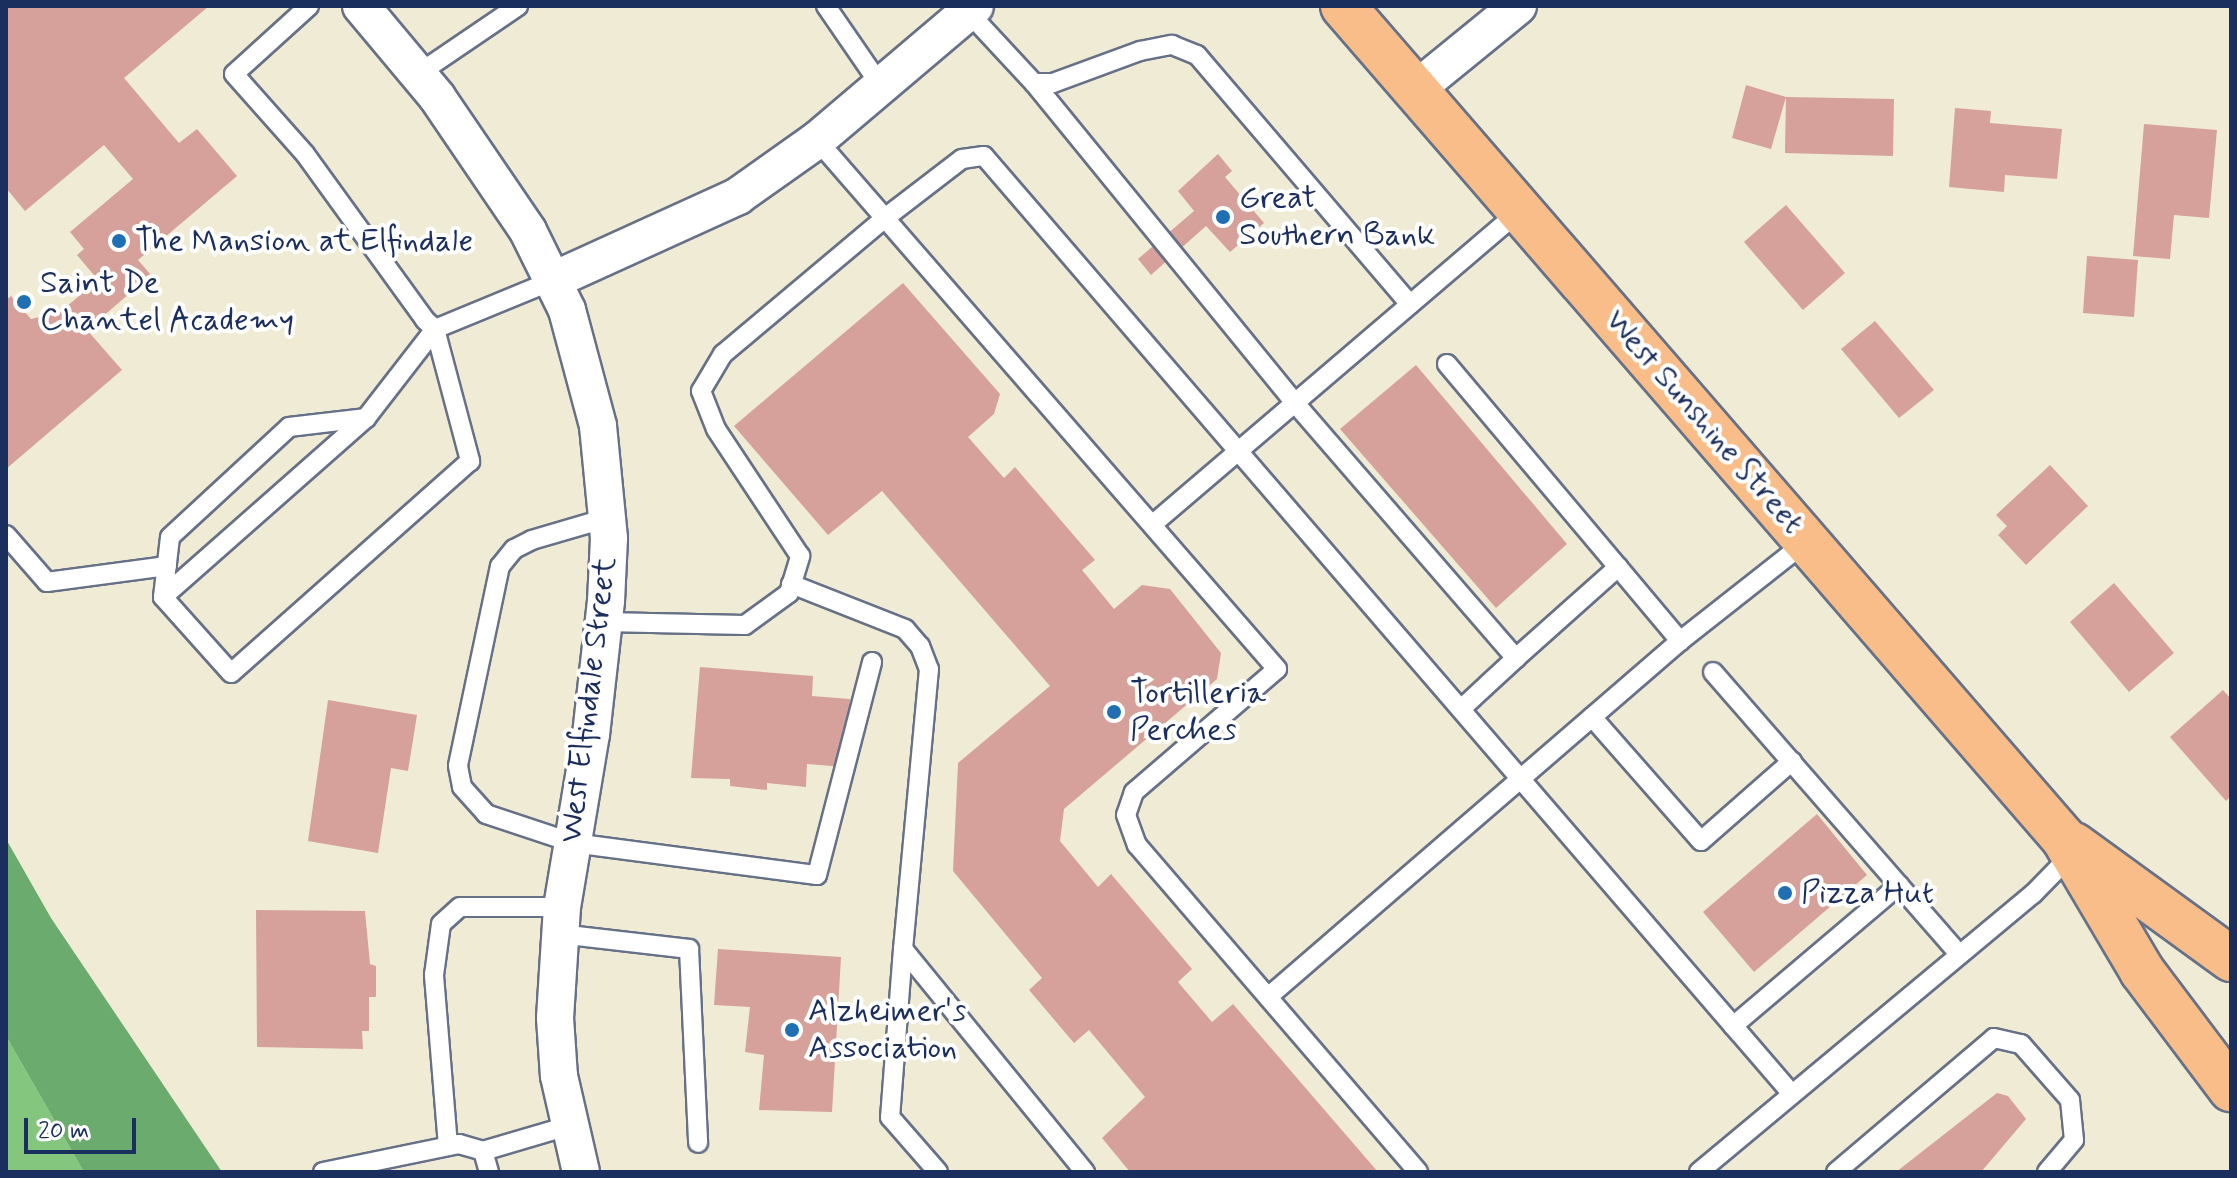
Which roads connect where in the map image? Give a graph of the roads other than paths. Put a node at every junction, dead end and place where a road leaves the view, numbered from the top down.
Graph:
1 (309, 6) edge
2 (361, 6) edge
3 (518, 6) edge
4 (826, 6) edge
5 (1343, 6) edge
6 (1518, 6) edge
7 (971, 9) edge
8 (496, 12) edge
9 (418, 74) junction
10 (1034, 83) junction
11 (881, 86) junction
12 (1415, 90) junction
13 (817, 140) junction
14 (1520, 210) junction
15 (885, 218) junction
16 (554, 280) junction
17 (1410, 304) junction
18 (435, 329) junction
19 (1447, 364) dead end
20 (1294, 402) junction
21 (366, 418) junction
22 (1237, 453) junction
23 (607, 518) junction
24 (1153, 524) junction
25 (6, 535) edge
26 (1807, 541) junction
27 (167, 566) junction
28 (1618, 567) junction
29 (791, 584) junction
30 (163, 597) junction
31 (604, 622) junction
32 (1680, 641) junction
33 (1516, 658) junction
34 (872, 662) dead end
35 (1713, 672) dead end
36 (1461, 709) junction
37 (1592, 717) junction
38 (1792, 761) junction
39 (1520, 778) junction
40 (573, 843) junction
41 (2069, 846) junction
42 (1899, 885) junction
43 (561, 921) junction
44 (2227, 948) edge
45 (903, 949) junction
46 (1959, 954) junction
47 (1268, 997) junction
48 (1733, 1026) junction
49 (2187, 1037) junction
50 (2231, 1089) edge
51 (1791, 1093) junction
52 (2231, 1095) edge
53 (568, 1126) junction
54 (698, 1143) dead end
55 (448, 1146) junction
56 (483, 1151) junction
57 (1704, 1168) edge
58 (323, 1172) edge
59 (489, 1172) edge
60 (581, 1172) edge
61 (938, 1172) edge
62 (1085, 1172) edge
63 (1418, 1172) edge
64 (1726, 1172) edge
65 (1836, 1172) edge
66 (2047, 1172) edge

1 - 18 lane
2 - 9 street, West Elfindale Street
3 - 8 lane
4 - 11 lane
5 - 12 main road, West Sunshine Street
6 - 12 street
7 - 10 lane
7 - 11 street
8 - 9 lane
9 - 16 street, West Elfindale Street
10 - 17 lane
10 - 20 lane
11 - 13 street
12 - 14 main road, West Sunshine Street
13 - 15 lane
13 - 16 street
14 - 17 lane
14 - 26 main road, West Sunshine Street
15 - 22 lane
15 - 24 lane
15 - 29 lane
16 - 18 lane
16 - 23 street, West Elfindale Street
17 - 20 lane
18 - 21 lane
18 - 30 lane
19 - 28 lane
20 - 22 lane
20 - 33 lane
21 - 27 lane
21 - 30 lane
22 - 24 lane
22 - 36 lane
23 - 31 street, West Elfindale Street
23 - 40 lane
24 - 47 lane
25 - 27 lane
26 - 32 lane
26 - 41 main road, West Sunshine Street
27 - 30 lane
28 - 32 lane
28 - 33 lane
29 - 31 lane
29 - 45 lane
31 - 40 street, West Elfindale Street
32 - 37 lane
33 - 36 lane
34 - 40 lane
35 - 38 lane
36 - 39 lane
37 - 38 lane
37 - 39 lane
38 - 42 lane
39 - 47 lane
39 - 48 lane
40 - 43 street, West Elfindale Street
41 - 44 main road, West Sunshine Street
41 - 46 lane
41 - 49 main road, West Sunshine Street
42 - 46 lane
42 - 48 lane
43 - 53 street, West Elfindale Street
43 - 54 lane
43 - 55 lane
45 - 61 lane
45 - 62 lane
46 - 51 lane
47 - 63 lane
48 - 51 lane
49 - 50 main road, West Sunshine Street
49 - 52 main road
51 - 57 lane
53 - 56 lane
53 - 60 street, West Elfindale Street
55 - 56 lane
55 - 58 lane
56 - 59 lane
57 - 64 lane
65 - 66 lane

